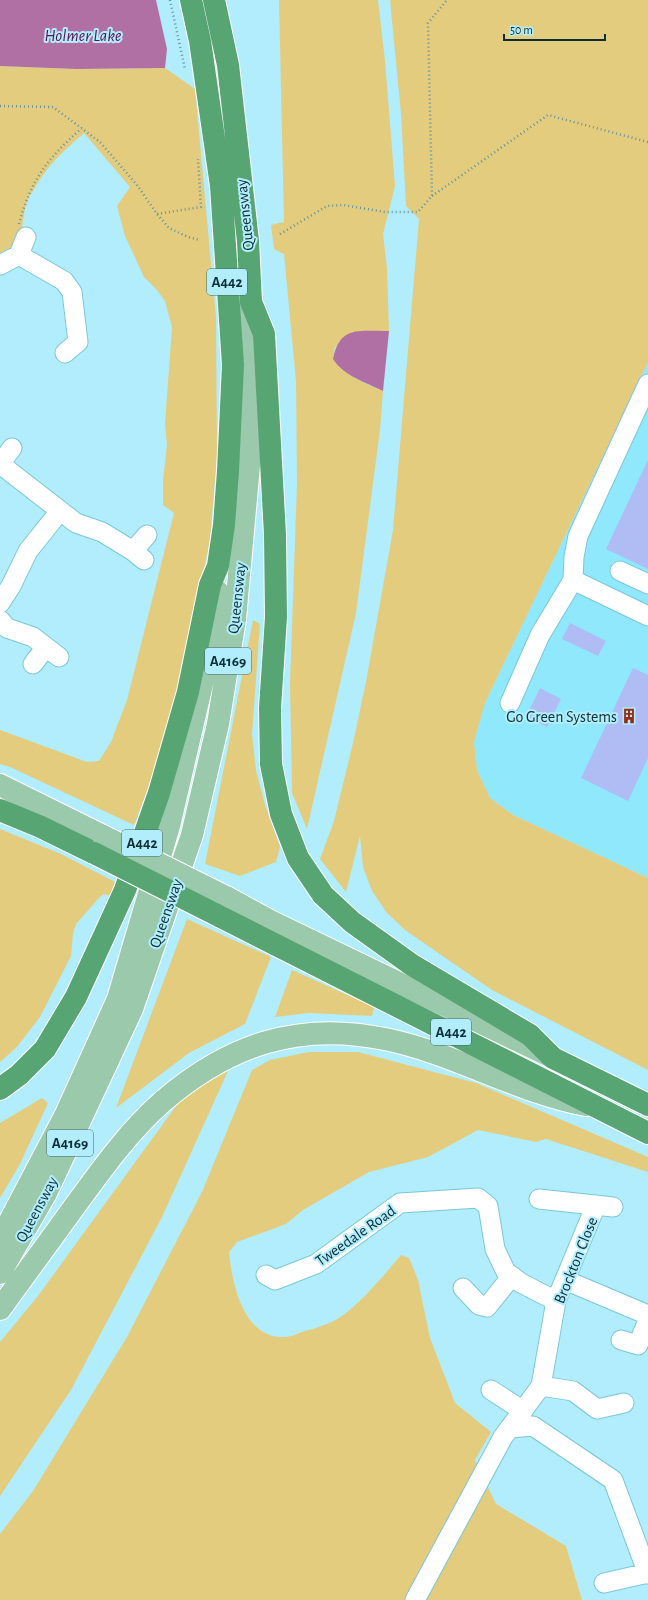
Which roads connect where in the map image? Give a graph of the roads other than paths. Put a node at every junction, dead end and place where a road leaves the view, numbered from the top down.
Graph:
1 (191, 0) edge
2 (214, 0) edge
3 (23, 231) road end
4 (19, 255) junction
5 (0, 265) edge
6 (251, 302) junction
7 (79, 349) dead end
8 (648, 384) edge
9 (12, 448) dead end
10 (0, 464) edge
11 (60, 511) junction
12 (147, 535) dead end
13 (218, 566) junction
14 (620, 571) dead end
15 (573, 580) junction
16 (648, 584) edge
17 (0, 603) edge
18 (648, 616) edge
19 (0, 620) edge
20 (33, 664) dead end
21 (510, 703) dead end
22 (0, 785) edge
23 (0, 810) edge
24 (99, 845) junction
25 (310, 951) junction
26 (553, 1058) junction
27 (0, 1089) edge
28 (648, 1105) edge
29 (597, 1107) junction
30 (648, 1133) edge
31 (539, 1199) dead end
32 (0, 1240) edge
33 (0, 1273) edge
34 (266, 1275) dead end
35 (512, 1276) junction
36 (566, 1280) junction
37 (463, 1288) dead end
38 (556, 1301) junction
39 (0, 1309) edge
40 (648, 1315) edge
41 (648, 1320) edge
42 (620, 1340) dead end
43 (541, 1386) junction
44 (490, 1390) dead end
45 (624, 1403) dead end
46 (523, 1411) junction
47 (510, 1428) junction
48 (648, 1574) edge
49 (604, 1583) dead end
50 (415, 1600) edge

1 - 13 highway, Queensway / A442
2 - 6 highway, Queensway / A442
3 - 4 street
4 - 5 street
4 - 7 street
6 - 26 highway, A442
6 - 33 main road, Queensway / A4169
8 - 15 street
9 - 10 street
10 - 11 street
11 - 12 street
11 - 17 street
13 - 27 highway, A442
13 - 32 main road, Queensway / A4169
14 - 16 street
15 - 18 street
15 - 21 street
19 - 20 street
22 - 24 main road
23 - 24 highway, A442
24 - 25 highway, A442, bridge
25 - 26 main road
25 - 29 highway, A442
26 - 28 highway, A442
29 - 30 highway, A442
29 - 39 main road
31 - 36 street, Brockton Close
34 - 35 street, Tweedale Road
35 - 37 street
35 - 38 street, Tweedale Road
36 - 38 street, Brockton Close
36 - 40 street
38 - 43 street, Brockton Close
41 - 42 street
43 - 45 street
43 - 46 street
44 - 46 street
46 - 47 street
47 - 48 street
47 - 50 street
48 - 49 street

